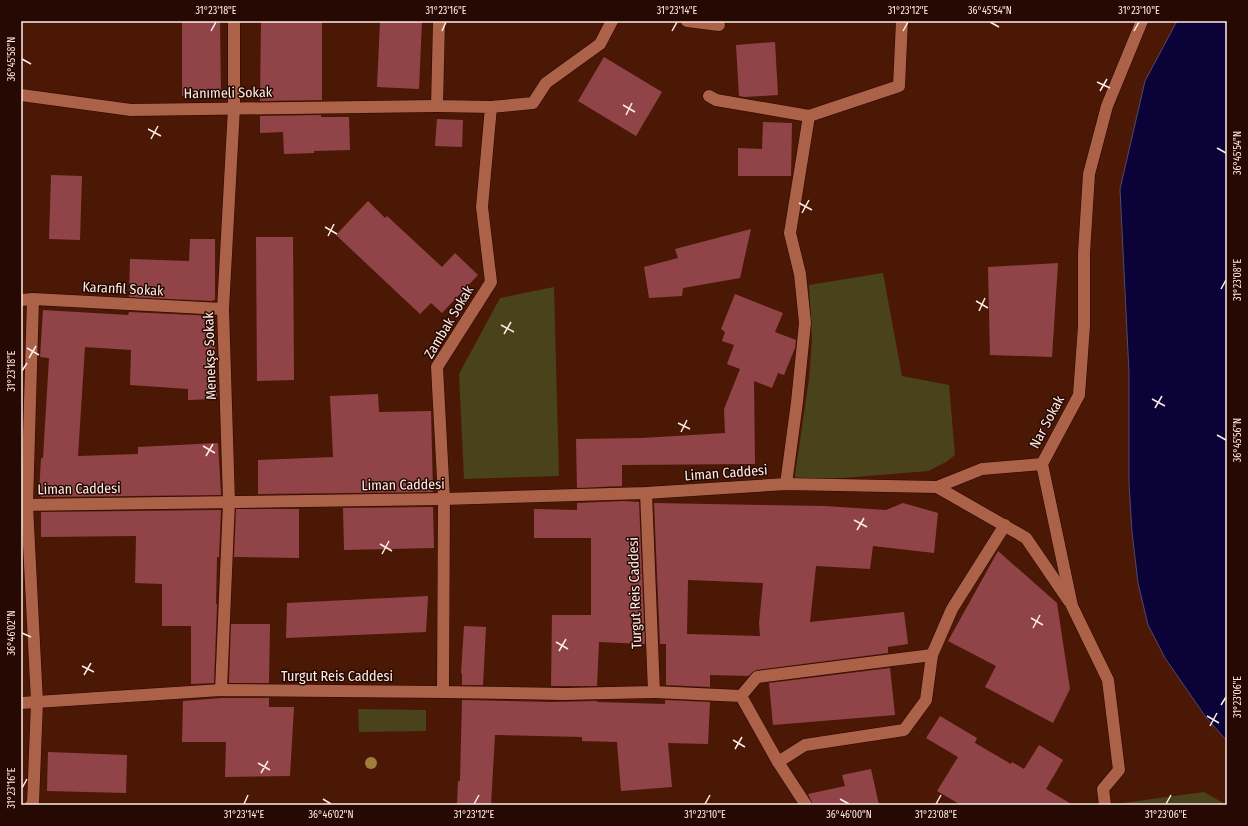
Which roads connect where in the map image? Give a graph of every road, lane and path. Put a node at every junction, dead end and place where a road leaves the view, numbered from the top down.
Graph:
1 (234, 21) edge
2 (439, 21) edge
3 (612, 21) edge
4 (687, 21) edge
5 (902, 21) edge
6 (1142, 21) edge
7 (719, 25) dead end
8 (21, 96) edge
9 (709, 96) dead end
10 (437, 106) junction
11 (490, 107) junction
12 (234, 108) junction
13 (809, 116) junction
14 (27, 299) edge
15 (223, 309) junction
16 (1042, 464) junction
17 (786, 484) junction
18 (937, 487) junction
19 (646, 493) junction
20 (444, 499) junction
21 (229, 502) junction
22 (24, 505) edge
23 (1005, 525) junction
24 (1072, 606) junction
25 (932, 655) junction
26 (222, 690) junction
27 (444, 692) junction
28 (654, 692) junction
29 (741, 696) junction
30 (21, 702) edge
31 (37, 702) junction
32 (778, 762) junction
33 (31, 805) edge
34 (806, 805) edge
35 (1105, 805) edge

1 - 12 street, Menekşe Sokak
2 - 10 street
3 - 11 street
4 - 7 street
5 - 13 street
6 - 16 street, Nar Sokak
8 - 12 street, Hanımeli Sokak
9 - 13 street
10 - 11 street
10 - 12 street, Hanımeli Sokak
11 - 20 street, Zambak Sokak
12 - 15 street, Menekşe Sokak
13 - 17 street, Liman Caddesi
14 - 15 street, Karanfil Sokak
14 - 22 street
15 - 21 street, Menekşe Sokak
16 - 18 street, Liman Caddesi
16 - 24 street, Nar Sokak
17 - 18 street, Liman Caddesi
17 - 19 street, Liman Caddesi
18 - 23 street, Liman Caddesi
19 - 20 street, Liman Caddesi
19 - 28 street, Turgut Reis Caddesi
20 - 21 street, Liman Caddesi
20 - 27 street, Zambak Sokak
21 - 22 street, Liman Caddesi
21 - 26 street, Menekşe Sokak
22 - 31 street
23 - 24 street, Liman Caddesi
23 - 25 street
24 - 35 street, Nar Sokak
25 - 29 street
25 - 32 street
26 - 27 street, Turgut Reis Caddesi
26 - 31 street, Turgut Reis Caddesi
27 - 28 street, Turgut Reis Caddesi
28 - 29 street, Turgut Reis Caddesi
29 - 32 street
30 - 31 street, Turgut Reis Caddesi
31 - 33 street
32 - 34 street

